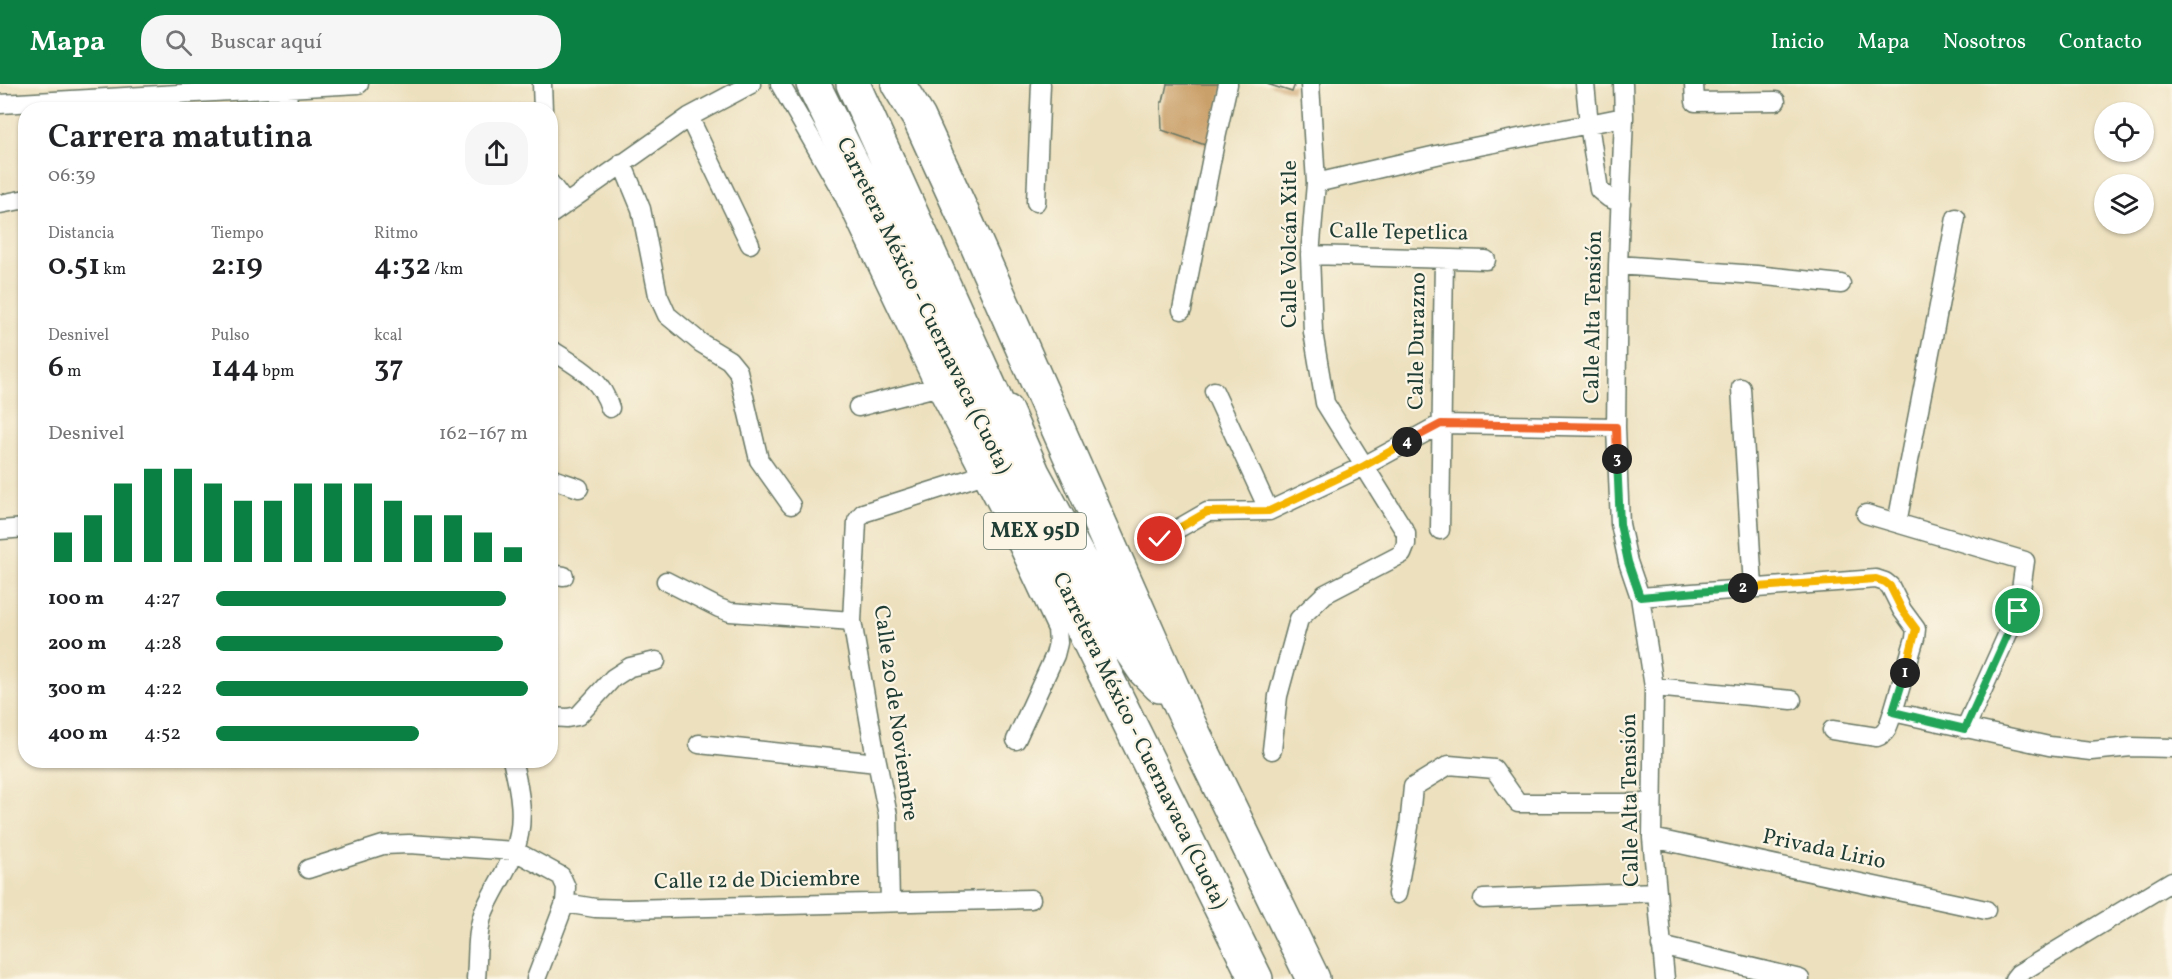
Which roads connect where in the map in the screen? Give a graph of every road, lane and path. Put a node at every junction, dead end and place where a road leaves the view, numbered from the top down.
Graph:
1 (359, 84) edge
2 (542, 84) edge
3 (751, 84) edge
4 (780, 84) edge
5 (813, 84) edge
6 (898, 84) edge
7 (915, 84) edge
8 (1041, 84) edge
9 (1228, 84) edge
10 (1311, 84) edge
11 (1585, 84) edge
12 (1623, 84) edge
13 (287, 86) edge
14 (861, 90) edge
15 (1694, 93) edge
16 (1776, 101) dead end
17 (32, 102) edge
18 (288, 102) edge
19 (543, 102) edge
20 (18, 103) edge
21 (0, 104) edge
22 (689, 117) junction
23 (1624, 117) junction
24 (919, 118) junction
25 (1588, 124) junction
26 (622, 163) junction
27 (1316, 183) junction
28 (558, 194) edge
29 (18, 201) edge
30 (1035, 202) dead end
31 (1621, 203) junction
32 (0, 204) edge
33 (566, 204) junction
34 (558, 210) edge
35 (1956, 218) dead end
36 (968, 225) junction
37 (750, 244) dead end
38 (1310, 255) junction
39 (1444, 259) junction
40 (1486, 260) dead end
41 (1618, 265) junction
42 (948, 280) junction
43 (1841, 284) dead end
44 (1182, 310) dead end
45 (558, 354) edge
46 (936, 387) junction
47 (1740, 388) dead end
48 (1214, 391) dead end
49 (858, 406) dead end
50 (610, 408) dead end
51 (1441, 424) junction
52 (1616, 427) junction
53 (1364, 466) junction
54 (981, 474) junction
55 (558, 481) edge
56 (579, 488) dead end
57 (791, 505) dead end
58 (1269, 511) junction
59 (1866, 514) dead end
60 (1897, 523) junction
61 (18, 529) edge
62 (0, 530) edge
63 (1440, 530) dead end
64 (1160, 539) dead end
65 (666, 581) dead end
66 (1753, 587) junction
67 (1640, 597) junction
68 (852, 621) junction
69 (656, 661) dead end
70 (1654, 687) junction
71 (1792, 700) dead end
72 (1181, 707) junction
73 (1893, 712) junction
74 (558, 717) edge
75 (1965, 729) junction
76 (1832, 730) dead end
77 (1016, 740) dead end
78 (699, 744) dead end
79 (2172, 748) edge
80 (1272, 750) dead end
81 (877, 764) junction
82 (514, 768) edge
83 (1652, 803) junction
84 (1652, 838) junction
85 (515, 851) junction
86 (308, 868) dead end
87 (2172, 881) edge
88 (1656, 892) junction
89 (1397, 894) dead end
90 (1031, 899) dead end
91 (1483, 899) dead end
92 (890, 902) junction
93 (565, 903) junction
94 (1986, 910) dead end
95 (1661, 946) junction
96 (476, 979) edge
97 (536, 979) edge
98 (1256, 979) edge
99 (1281, 979) edge
100 (1313, 979) edge
101 (1665, 979) edge
102 (1800, 979) edge
103 (2014, 979) edge

1 - 13 street
2 - 19 street
3 - 22 street
4 - 46 street
5 - 98 highway, Carretera México - Cuernavaca (Cuota) / MEX 95D
6 - 24 highway, MEX 95D
7 - 24 highway
8 - 30 street
9 - 44 street
10 - 27 street, Calle Volcán Xitle
11 - 25 street
12 - 23 street, Calle Alta Tensión
13 - 17 street
13 - 18 street
14 - 42 highway
14 - 99 highway
15 - 16 street
20 - 21 street
22 - 26 street
22 - 37 street
23 - 25 street
23 - 31 street, Calle Alta Tensión
24 - 36 highway, MEX 95D
25 - 27 street
25 - 31 street
26 - 33 street
26 - 57 street
27 - 38 street, Calle Volcán Xitle
28 - 33 street
29 - 32 street
31 - 41 street, Calle Alta Tensión
33 - 34 street
35 - 60 street
36 - 42 highway
36 - 72 highway, MEX 95D
38 - 39 street, Calle Tepetlica
38 - 53 street, Calle Volcán Xitle
39 - 40 street, Calle Tepetlica
39 - 51 street, Calle Durazno
41 - 43 street
41 - 52 street, Calle Alta Tensión
42 - 72 highway
45 - 50 street
46 - 49 street
46 - 54 street
47 - 66 street
48 - 58 street
51 - 52 street
51 - 53 street
51 - 63 street, Calle Durazno
52 - 67 street, Calle Alta Tensión
53 - 58 street
53 - 80 street, Calle Volcán Xitle
54 - 68 street, Calle 20 de Noviembre
54 - 77 street
55 - 56 street
58 - 64 street
59 - 60 street
60 - 75 street
61 - 62 street
65 - 68 street
66 - 67 street
66 - 73 street
67 - 70 street, Calle Alta Tensión
68 - 81 street, Calle 20 de Noviembre
69 - 74 street
70 - 71 street
70 - 83 street, Calle Alta Tensión
72 - 100 highway, MEX 95D
73 - 75 street
73 - 76 street
75 - 79 street
78 - 81 street
81 - 92 street, Calle 20 de Noviembre
82 - 85 street
83 - 84 street, Calle Alta Tensión
83 - 89 street
84 - 88 street, Calle Alta Tensión
84 - 94 street, Privada Lirio
85 - 86 street
85 - 93 street
85 - 96 street
87 - 103 street
88 - 91 street
88 - 95 street, Calle Alta Tensión
90 - 92 street, Calle 12 de Diciembre
92 - 93 street, Calle 12 de Diciembre
93 - 97 street
95 - 101 street, Calle Alta Tensión
95 - 102 street

